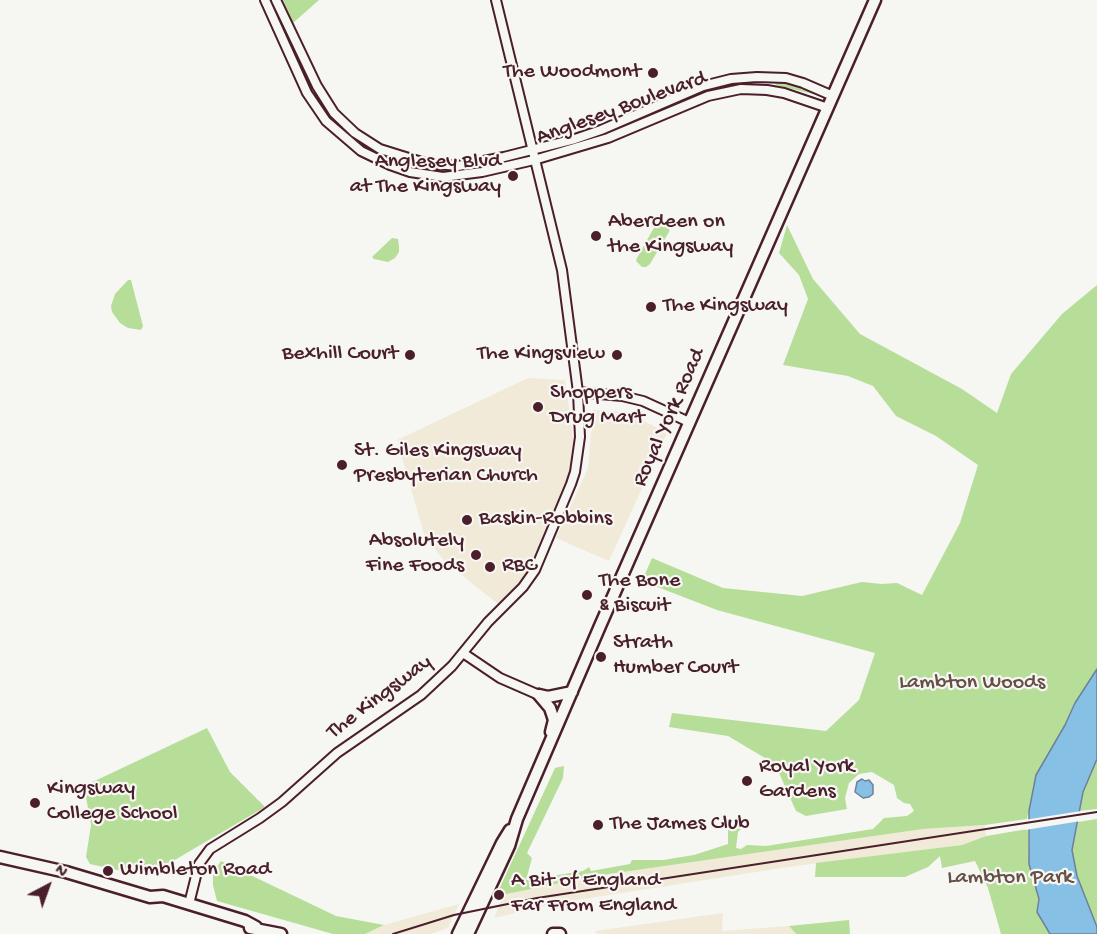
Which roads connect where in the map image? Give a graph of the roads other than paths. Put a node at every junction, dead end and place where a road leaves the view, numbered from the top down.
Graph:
1 (264, 0) edge
2 (276, 0) edge
3 (496, 0) edge
4 (875, 0) edge
5 (769, 77) junction
6 (767, 90) junction
7 (833, 96) junction
8 (828, 108) junction
9 (531, 150) junction
10 (534, 160) junction
11 (578, 392) junction
12 (689, 422) junction
13 (463, 653) junction
14 (572, 692) junction
15 (539, 695) junction
16 (549, 747) junction
17 (517, 819) junction
18 (0, 857) edge
19 (150, 897) junction
20 (189, 904) junction
21 (475, 919) junction
22 (256, 927) junction
23 (281, 934) edge
24 (458, 934) edge
25 (468, 934) edge
26 (480, 934) edge
27 (553, 934) edge
28 (560, 934) edge

1 - 10 street, Anglesey Boulevard
2 - 9 street, Anglesey Boulevard
3 - 9 street, The Kingsway
4 - 7 main road, Royal York Road
5 - 6 street
5 - 7 street, Anglesey Boulevard
5 - 9 street, Anglesey Boulevard
6 - 8 street, Anglesey Boulevard
6 - 10 street, Anglesey Boulevard
7 - 8 main road, Royal York Road
8 - 12 main road, Royal York Road
9 - 10 street, The Kingsway
10 - 11 street, The Kingsway
11 - 12 street
11 - 13 street, The Kingsway
12 - 14 main road, Royal York Road
13 - 15 street
13 - 20 street, The Kingsway
14 - 15 main road
14 - 16 main road, Royal York Road
15 - 16 main road
16 - 17 main road, Royal York Road
17 - 21 main road, Royal York Road
17 - 24 main road, Royal York Road
18 - 19 main road
19 - 20 main road
19 - 22 main road
20 - 22 main road
21 - 25 main road, Royal York Road
21 - 26 main road
22 - 23 main road
27 - 28 main road

